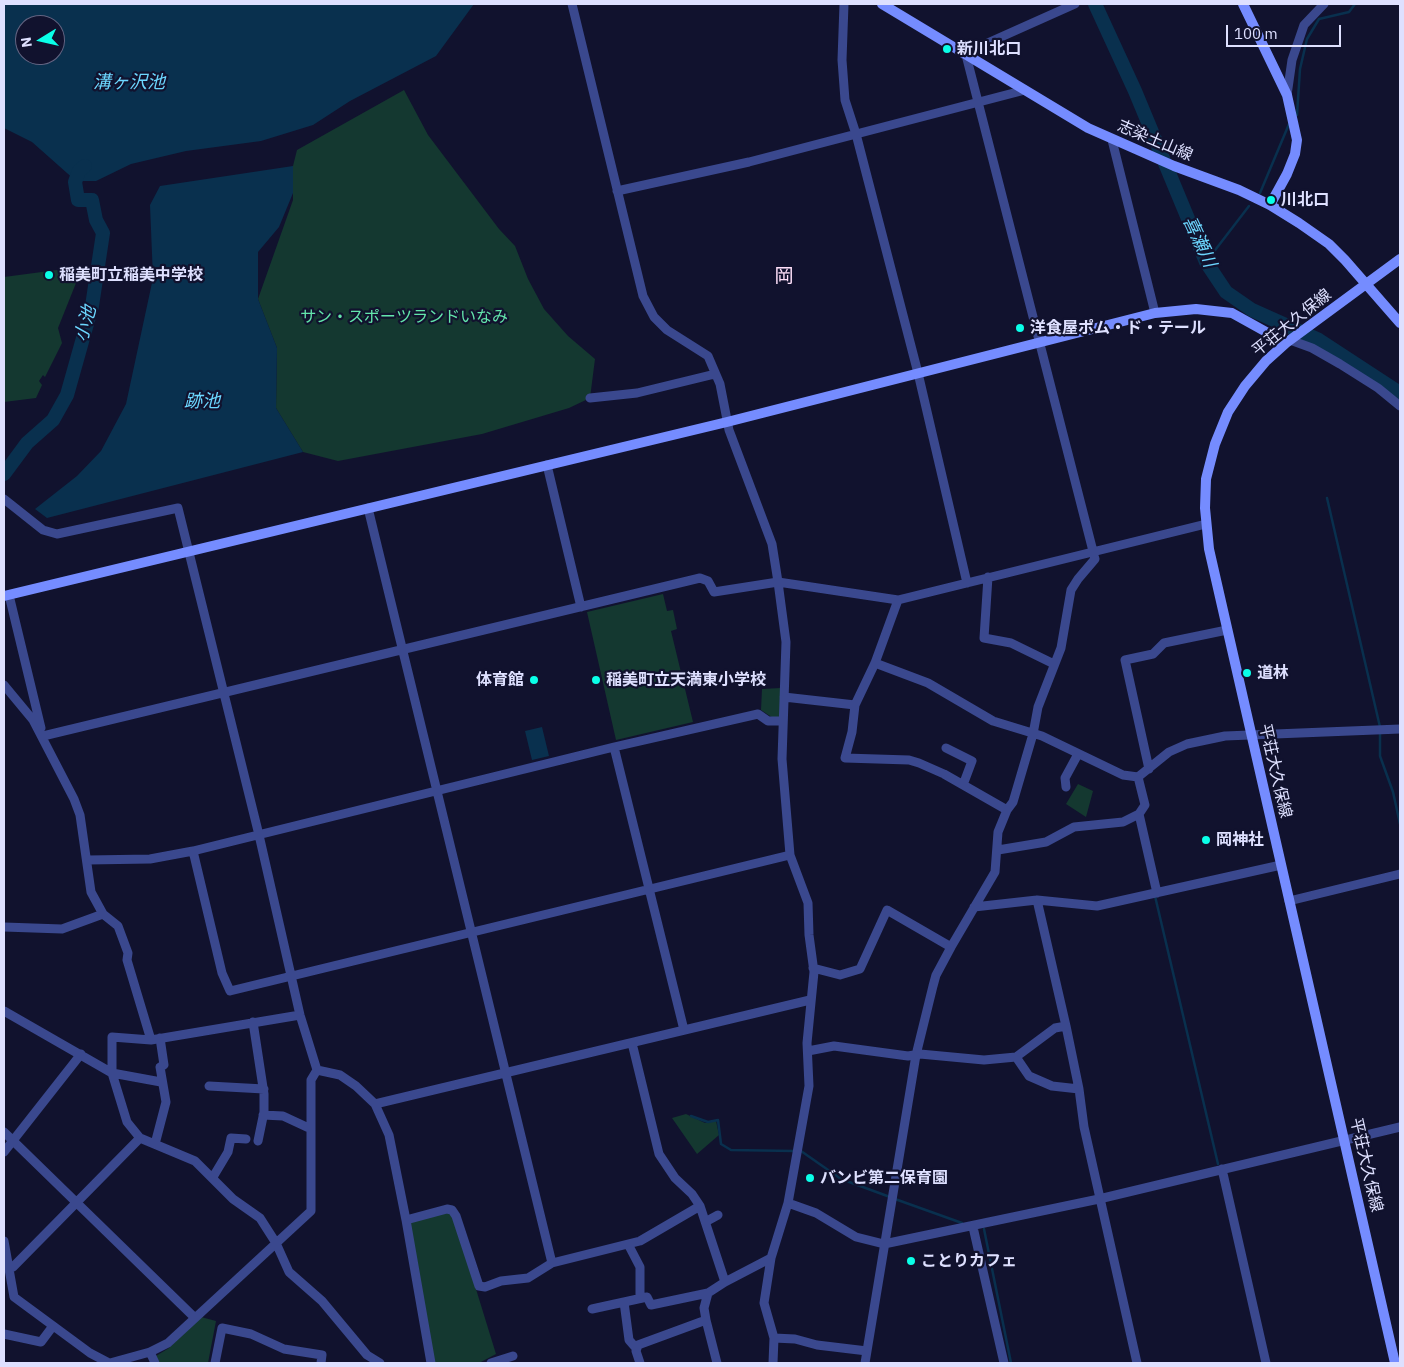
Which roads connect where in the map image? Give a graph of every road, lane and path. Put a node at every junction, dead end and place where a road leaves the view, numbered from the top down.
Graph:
1 (572, 4) edge
2 (844, 4) edge
3 (882, 4) edge
4 (1075, 4) edge
5 (1243, 4) edge
6 (1324, 4) edge
7 (965, 55) junction
8 (1025, 90) junction
9 (1287, 95) junction
10 (977, 102) junction
11 (856, 134) junction
12 (1112, 140) junction
13 (617, 191) junction
14 (1270, 205) junction
15 (1400, 258) edge
16 (1366, 284) junction
17 (1154, 314) junction
18 (1400, 323) edge
19 (1289, 341) junction
20 (1038, 342) junction
21 (918, 373) junction
22 (715, 374) junction
23 (590, 398) dead end
24 (1400, 406) edge
25 (727, 422) junction
26 (547, 465) junction
27 (4, 499) edge
28 (368, 508) junction
29 (1206, 524) junction
30 (1092, 551) junction
31 (189, 552) junction
32 (988, 577) junction
33 (778, 582) junction
34 (967, 582) junction
35 (6, 596) edge
36 (898, 600) junction
37 (581, 608) junction
38 (1227, 630) junction
39 (404, 650) junction
40 (875, 662) junction
41 (1054, 664) junction
42 (4, 685) edge
43 (224, 694) junction
44 (784, 697) junction
45 (855, 705) junction
46 (782, 721) junction
47 (1400, 729) edge
48 (1033, 734) junction
49 (43, 736) junction
50 (1252, 736) junction
51 (614, 747) junction
52 (946, 748) dead end
53 (1078, 754) junction
54 (1149, 769) junction
55 (1138, 777) junction
56 (963, 786) junction
57 (1066, 787) dead end
58 (437, 792) junction
59 (1007, 810) junction
60 (1139, 814) junction
61 (259, 835) junction
62 (998, 850) junction
63 (193, 851) junction
64 (790, 855) junction
65 (88, 860) junction
66 (1281, 865) junction
67 (1400, 874) edge
68 (649, 890) junction
69 (1158, 893) junction
70 (1037, 900) junction
71 (1289, 901) junction
72 (974, 907) junction
73 (103, 914) junction
74 (4, 927) edge
75 (472, 933) junction
76 (951, 947) junction
77 (813, 968) junction
78 (292, 976) junction
79 (810, 1000) junction
80 (4, 1012) edge
81 (300, 1014) junction
82 (253, 1022) junction
83 (1066, 1026) junction
84 (684, 1030) junction
85 (160, 1038) junction
86 (151, 1040) junction
87 (632, 1043) junction
88 (808, 1051) junction
89 (81, 1054) junction
90 (916, 1055) junction
91 (1016, 1057) junction
92 (317, 1070) junction
93 (112, 1073) junction
94 (505, 1074) junction
95 (161, 1082) junction
96 (209, 1086) dead end
97 (264, 1089) junction
98 (1079, 1089) junction
99 (375, 1104) junction
100 (263, 1115) junction
101 (1400, 1127) edge
102 (310, 1129) junction
103 (4, 1132) edge
104 (140, 1138) junction
105 (246, 1139) dead end
106 (1345, 1140) junction
107 (12, 1141) junction
108 (258, 1141) dead end
109 (155, 1144) junction
110 (4, 1152) edge
111 (1222, 1169) junction
112 (213, 1177) junction
113 (1099, 1198) junction
114 (75, 1202) junction
115 (788, 1203) junction
116 (700, 1206) junction
117 (718, 1215) dead end
118 (406, 1220) junction
119 (706, 1221) junction
120 (974, 1227) junction
121 (4, 1242) edge
122 (276, 1244) junction
123 (628, 1244) junction
124 (884, 1244) junction
125 (770, 1258) junction
126 (552, 1262) junction
127 (7, 1274) edge
128 (725, 1282) junction
129 (708, 1293) junction
130 (640, 1298) junction
131 (624, 1302) junction
132 (592, 1309) dead end
133 (194, 1317) junction
134 (706, 1320) junction
135 (53, 1326) junction
136 (4, 1334) edge
137 (774, 1338) junction
138 (636, 1348) junction
139 (867, 1351) junction
140 (150, 1352) junction
141 (513, 1356) dead end
142 (496, 1362) edge
143 (109, 1363) edge
144 (155, 1363) edge
145 (215, 1363) edge
146 (321, 1363) edge
147 (380, 1363) edge
148 (431, 1363) edge
149 (640, 1363) edge
150 (717, 1363) edge
151 (773, 1363) edge
152 (865, 1363) edge
153 (1004, 1363) edge
154 (1137, 1363) edge
155 (1266, 1363) edge
156 (1395, 1363) edge

1 - 13 street
2 - 11 street
3 - 7 main road, 志染土山線
4 - 7 street
5 - 9 main road
6 - 9 street
7 - 8 main road, 志染土山線
7 - 10 street
8 - 10 street
8 - 12 main road, 志染土山線
9 - 14 main road
10 - 11 street
10 - 20 street
11 - 13 street
11 - 21 street
12 - 14 main road, 志染土山線
12 - 17 street
13 - 22 street
14 - 16 main road, 志染土山線
15 - 16 main road, 平荘大久保線
16 - 18 main road, 志染土山線
16 - 19 main road, 平荘大久保線
17 - 19 main road
17 - 20 main road
19 - 24 street
19 - 29 main road, 平荘大久保線
20 - 21 main road
20 - 30 street
21 - 25 main road
21 - 34 street
22 - 23 street
22 - 25 street
25 - 26 main road
25 - 33 street
26 - 28 main road
26 - 37 street
27 - 31 street
28 - 31 main road
28 - 39 street
29 - 30 street
29 - 38 main road, 平荘大久保線
30 - 32 street
30 - 41 street
31 - 35 main road
31 - 43 street
32 - 34 street
32 - 41 street
33 - 36 street
33 - 37 street
33 - 44 street
34 - 36 street
35 - 49 street
36 - 40 street
37 - 39 street
38 - 50 main road, 平荘大久保線
38 - 54 street
39 - 43 street
39 - 58 street
40 - 45 street
40 - 48 street
41 - 48 street
42 - 49 street
43 - 49 street
43 - 61 street
44 - 45 street
44 - 46 street
45 - 56 street
46 - 51 street
46 - 64 street
47 - 50 street
48 - 53 street
48 - 59 street
49 - 65 street
50 - 54 street
50 - 66 main road, 平荘大久保線
51 - 58 street
51 - 68 street
52 - 56 street
53 - 55 street
53 - 57 street
54 - 55 street
55 - 60 street
56 - 59 street
58 - 61 street
58 - 75 street
59 - 62 street
60 - 62 street
60 - 69 street
61 - 63 street
61 - 78 street
62 - 72 street
63 - 65 street
63 - 78 street
64 - 68 street
64 - 77 street
65 - 73 street
66 - 69 street
66 - 71 main road, 平荘大久保線
67 - 71 street
68 - 75 street
68 - 84 street
69 - 70 street
70 - 72 street
70 - 83 street
71 - 106 main road, 平荘大久保線
72 - 76 street
73 - 74 street
73 - 86 street
75 - 78 street
75 - 94 street
76 - 77 street
76 - 90 street
77 - 79 street
78 - 81 street
79 - 84 street
79 - 88 street
80 - 89 street
81 - 82 street
81 - 92 street
82 - 85 street
82 - 97 street
83 - 91 street
83 - 98 street
84 - 87 street
85 - 86 street
85 - 95 street
86 - 93 street
87 - 94 street
87 - 116 street
88 - 90 street
88 - 115 street
89 - 93 street
89 - 107 street
90 - 91 street
90 - 124 street
91 - 98 street
92 - 99 street
92 - 102 street
93 - 95 street
93 - 104 street
94 - 99 street
94 - 126 street
95 - 109 street
96 - 97 street
97 - 100 street
98 - 113 street
99 - 118 street
100 - 102 street
100 - 108 street
101 - 106 street
102 - 122 street
103 - 107 street
104 - 109 street
104 - 114 street
105 - 112 street
106 - 111 street
106 - 156 main road, 平荘大久保線
107 - 110 street
107 - 114 street
109 - 112 street
111 - 113 street
111 - 155 street
112 - 122 street
113 - 120 street
113 - 154 street
114 - 127 street
114 - 133 street
115 - 124 street
115 - 125 street
116 - 119 street
116 - 123 street
117 - 119 street
118 - 126 street
118 - 148 street
119 - 128 street
120 - 124 street
120 - 153 street
121 - 127 street
122 - 133 street
122 - 147 street
123 - 126 street
123 - 130 street
124 - 139 street
125 - 128 street
125 - 137 street
127 - 135 street
128 - 129 street
129 - 130 street
129 - 134 street
130 - 131 street
131 - 132 street
131 - 138 street
133 - 140 street
134 - 138 street
134 - 150 street
135 - 136 street
135 - 143 street
137 - 139 street
137 - 151 street
138 - 149 street
139 - 152 street
140 - 143 street
140 - 144 street
141 - 142 street
145 - 146 street

